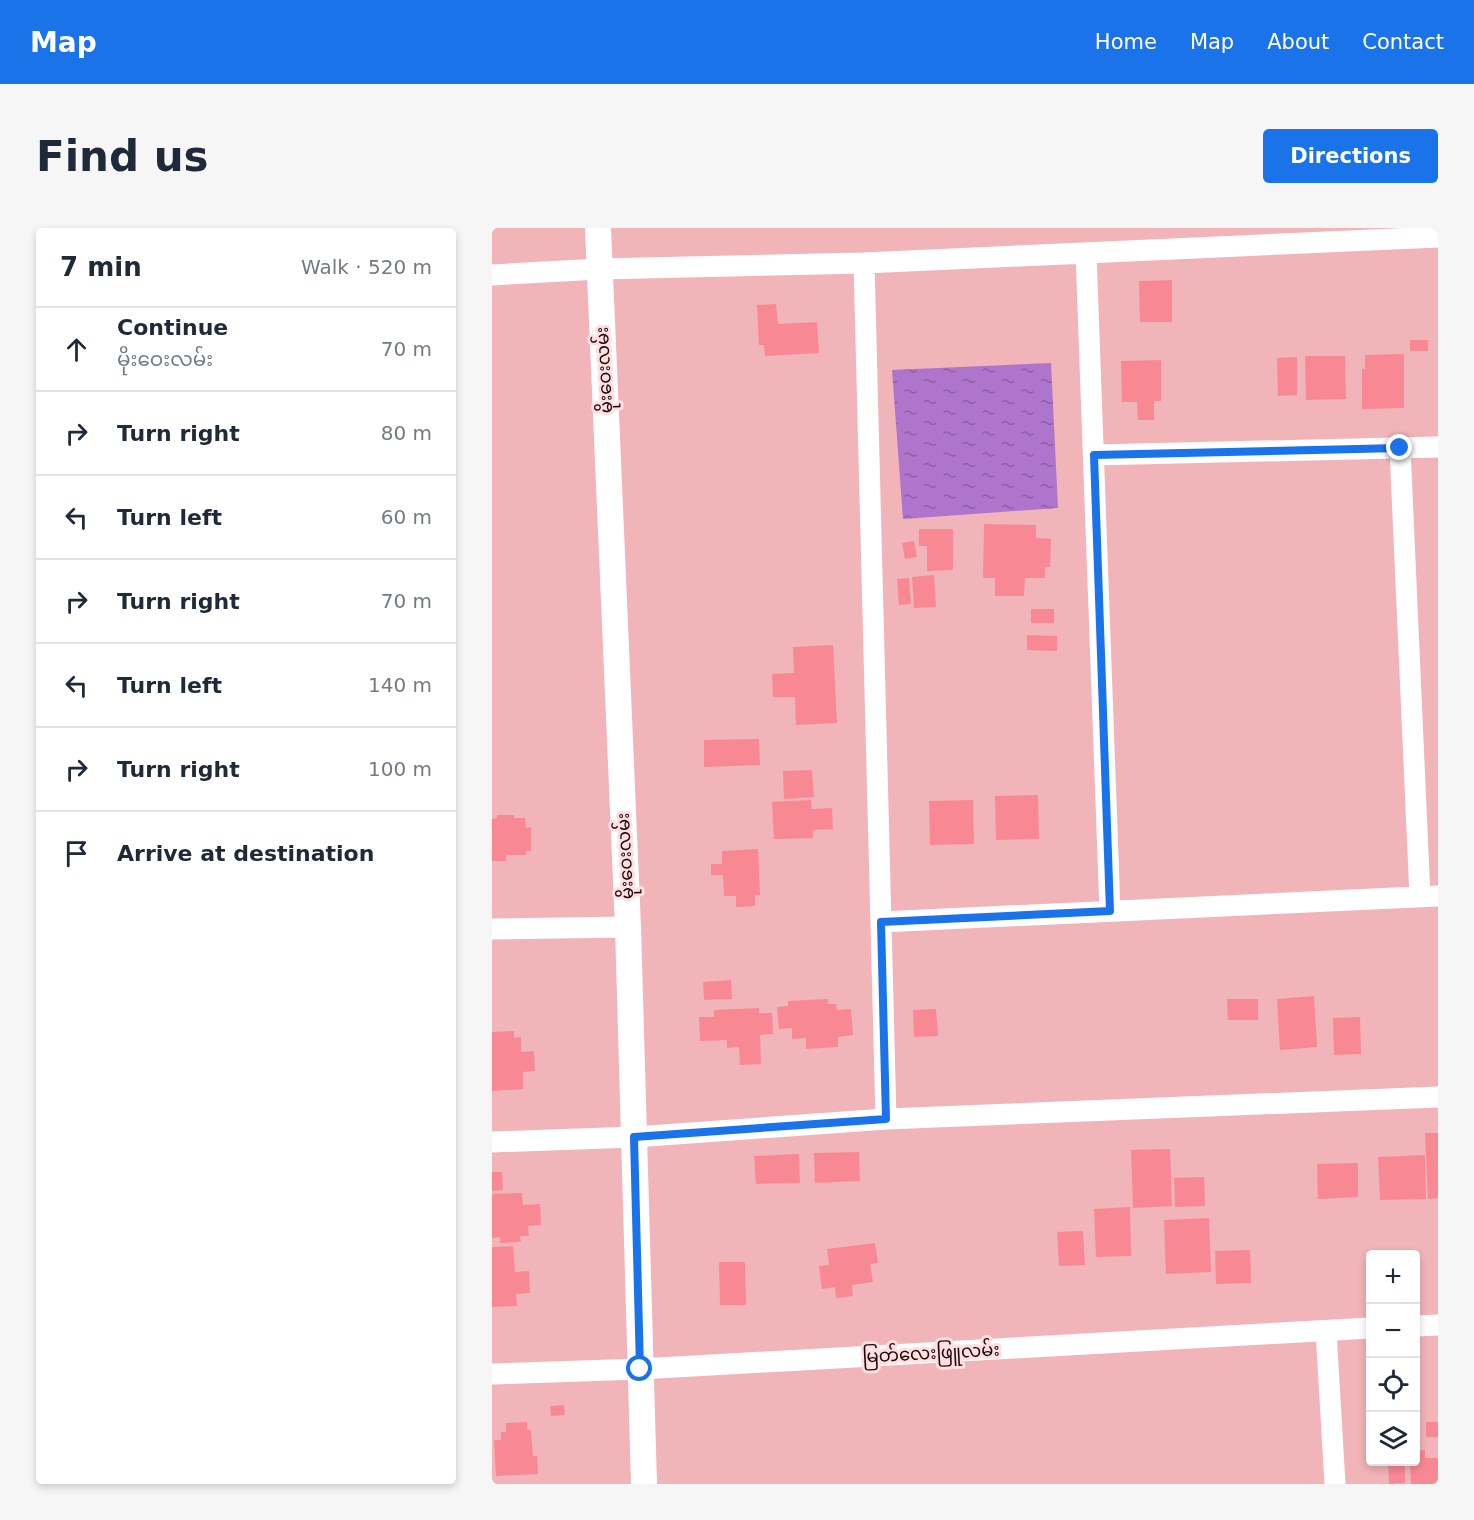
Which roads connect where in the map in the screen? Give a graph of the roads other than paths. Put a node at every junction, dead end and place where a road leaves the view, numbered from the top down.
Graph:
1 (598, 228) edge
2 (1438, 237) edge
3 (1086, 253) junction
4 (864, 263) junction
5 (600, 269) junction
6 (492, 274) edge
7 (1438, 447) edge
8 (1400, 448) junction
9 (1094, 455) junction
10 (1429, 897) edge
11 (1110, 911) junction
12 (881, 922) junction
13 (628, 927) junction
14 (492, 929) edge
15 (1438, 1097) edge
16 (886, 1119) junction
17 (634, 1137) junction
18 (492, 1142) edge
19 (1438, 1325) edge
20 (1420, 1326) edge
21 (1366, 1328) edge
22 (1326, 1331) junction
23 (640, 1369) junction
24 (492, 1374) edge
25 (644, 1484) edge
26 (1335, 1484) edge

1 - 5 street, မိုးဝေးလမ်း
2 - 3 street
3 - 4 street
3 - 9 street
4 - 5 street
4 - 12 street
5 - 6 street
5 - 13 street, မိုးဝေးလမ်း
7 - 8 street
8 - 9 street
8 - 10 street
9 - 11 street
10 - 11 street
11 - 12 street
12 - 16 street
13 - 14 street
13 - 17 street, မိုးဝေးလမ်း
15 - 16 street
16 - 17 street
17 - 18 street
17 - 23 street, မိုးဝေးလမ်း
19 - 20 street
21 - 22 street, မြတ်လေးဖြူလမ်း
22 - 23 street, မြတ်လေးဖြူလမ်း
22 - 26 street
23 - 24 street, မြတ်လေးဖြူလမ်း
23 - 25 street, မိုးဝေးလမ်း

